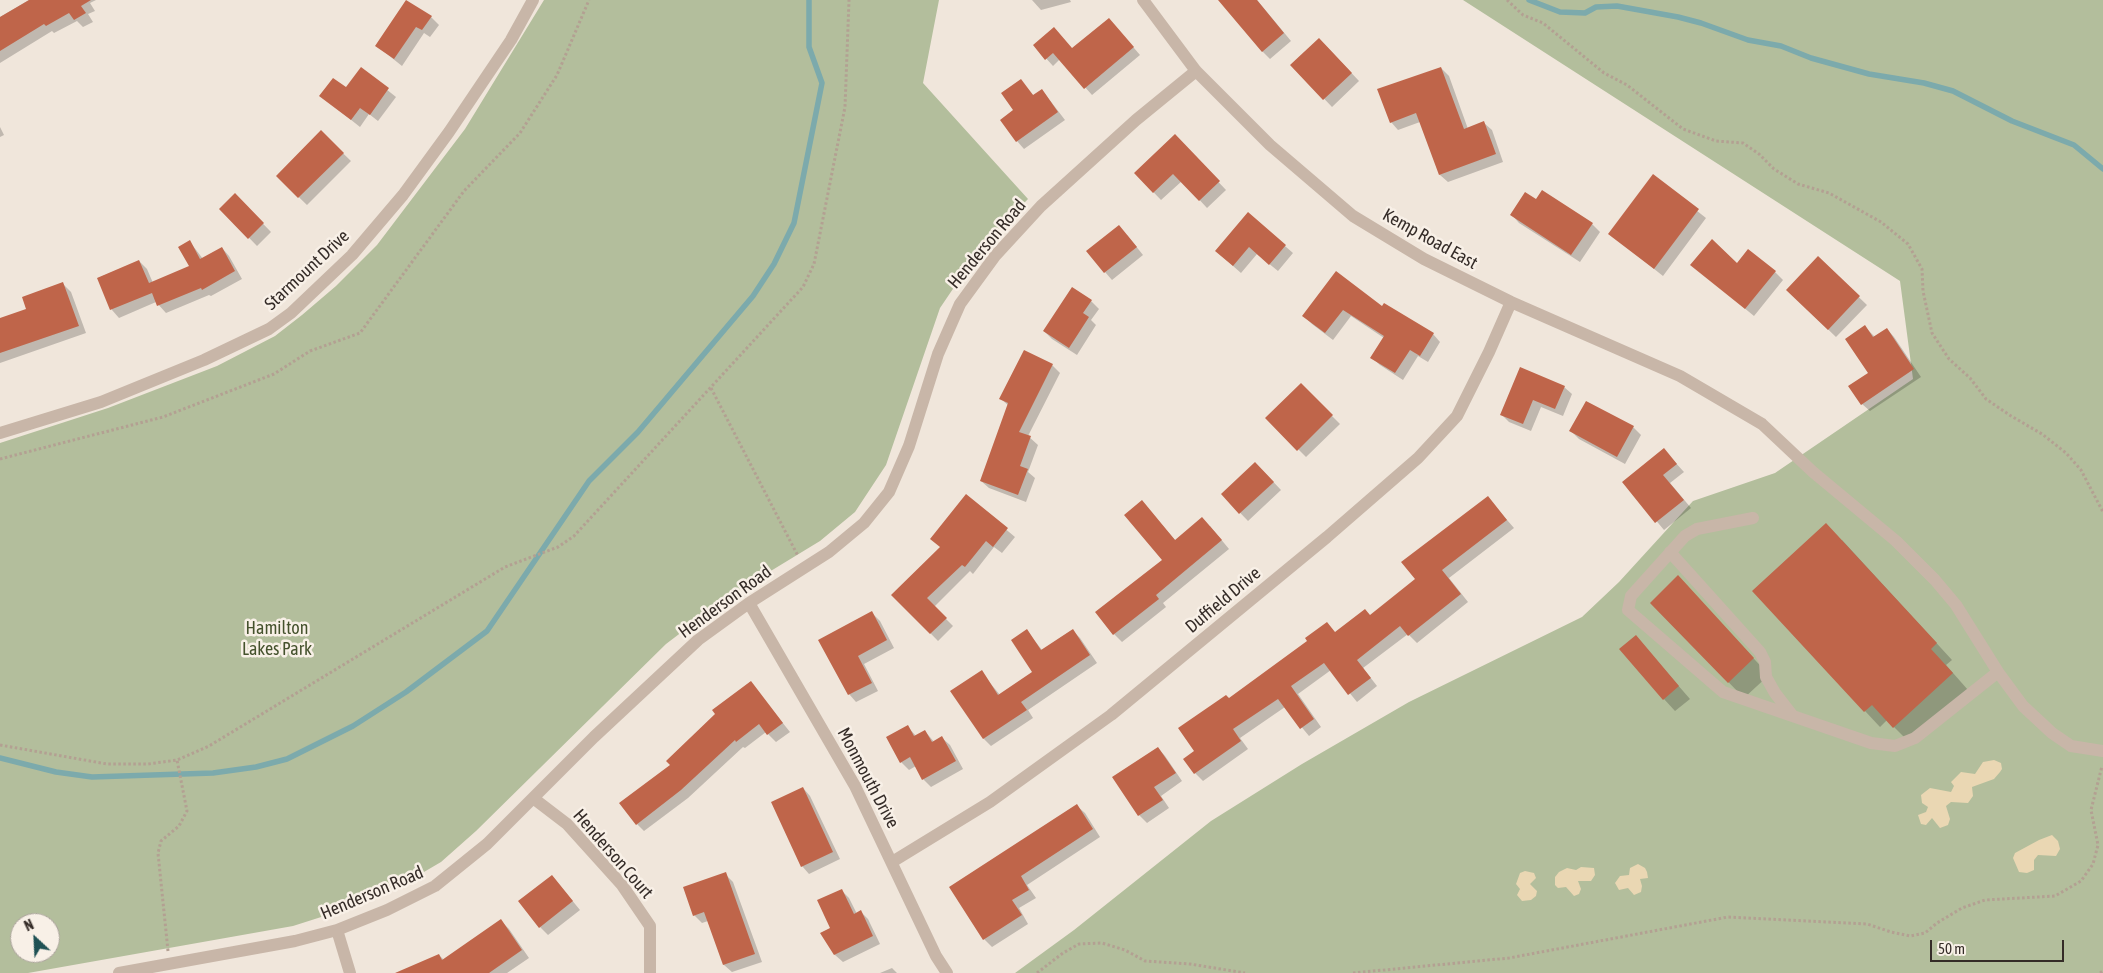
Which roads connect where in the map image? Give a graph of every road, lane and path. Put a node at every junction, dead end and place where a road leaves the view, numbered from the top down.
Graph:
1 (533, 0) edge
2 (850, 0) edge
3 (1143, 0) edge
4 (1507, 0) edge
5 (1196, 71) junction
6 (1510, 302) junction
7 (711, 388) junction
8 (0, 433) edge
9 (2103, 512) edge
10 (1754, 518) dead end
11 (1670, 552) junction
12 (804, 568) junction
13 (749, 603) junction
14 (1998, 672) junction
15 (1792, 715) junction
16 (0, 746) edge
17 (2103, 751) edge
18 (177, 760) junction
19 (533, 798) junction
20 (892, 862) junction
21 (337, 930) junction
22 (170, 964) junction
23 (119, 973) edge
24 (350, 973) edge
25 (650, 973) edge
26 (947, 973) edge
27 (1037, 973) edge
28 (1245, 973) edge
29 (1353, 973) edge

1 - 8 street, Starmount Drive
2 - 7 path
3 - 5 street, Kemp Road East
4 - 9 path
5 - 6 street, Kemp Road East
5 - 12 street, Henderson Road
6 - 14 street, Kemp Road East
6 - 20 street, Duffield Drive
7 - 12 path
7 - 18 path
10 - 11 street
11 - 15 street
11 - 15 street
12 - 13 street, Henderson Road
13 - 19 street, Henderson Road
13 - 20 street, Monmouth Drive
14 - 15 street
14 - 17 street, Kemp Road East
16 - 18 path
17 - 29 path
18 - 22 path
19 - 21 street, Henderson Road
19 - 25 street, Henderson Court
20 - 26 street, Monmouth Drive
21 - 22 street, Henderson Road
21 - 24 street
22 - 23 street, Henderson Road
27 - 28 path

